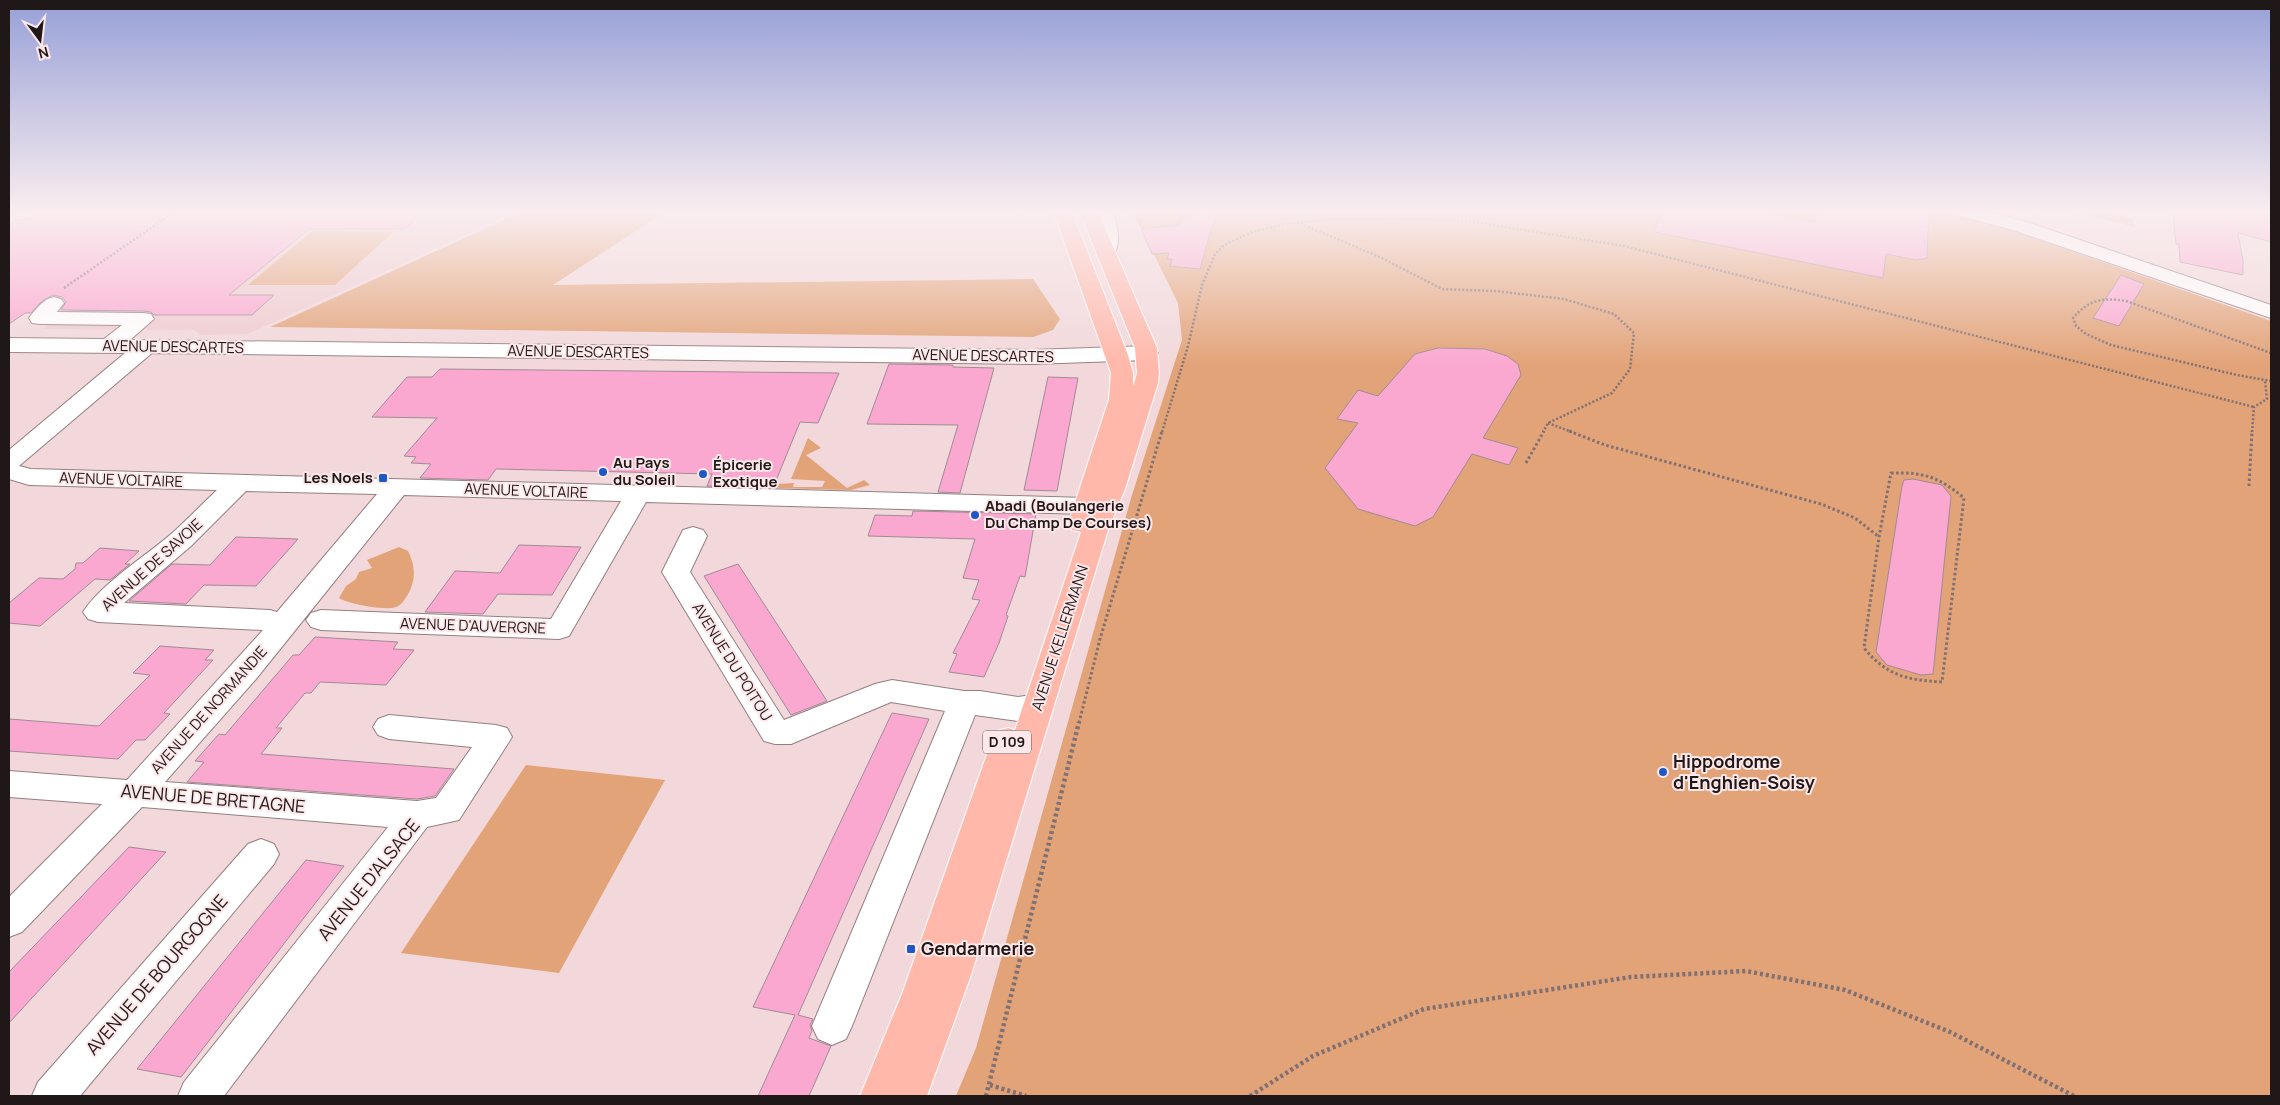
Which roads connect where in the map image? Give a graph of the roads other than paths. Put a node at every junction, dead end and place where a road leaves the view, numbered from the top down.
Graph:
1 (1087, 262) edge
2 (1108, 262) edge
3 (2124, 262) edge
4 (54, 303) road end
5 (2271, 312) edge
6 (9, 345) edge
7 (109, 346) junction
8 (146, 347) junction
9 (1132, 354) junction
10 (9, 462) edge
11 (9, 471) edge
12 (239, 482) junction
13 (397, 487) junction
14 (638, 494) junction
15 (1095, 508) junction
16 (693, 536) dead end
17 (270, 620) dead end
18 (322, 620) dead end
19 (964, 703) junction
20 (1028, 707) junction
21 (389, 727) dead end
22 (9, 784) edge
23 (135, 793) junction
24 (417, 815) junction
25 (261, 854) dead end
26 (9, 921) edge
27 (832, 1026) dead end
28 (53, 1096) edge
29 (199, 1096) edge
30 (882, 1096) edge
31 (906, 1096) edge

1 - 9 main road, AVENUE KELLERMANN / D 109
2 - 9 main road, AVENUE KELLERMANN / D 109
3 - 5 street
4 - 7 street
6 - 7 street, AVENUE DESCARTES
7 - 8 street, AVENUE DESCARTES
8 - 9 street, AVENUE DESCARTES
8 - 10 street
9 - 15 main road, AVENUE KELLERMANN / D 109
11 - 12 street, AVENUE VOLTAIRE
12 - 13 street, AVENUE VOLTAIRE
12 - 17 street, AVENUE DE SAVOIE
13 - 14 street, AVENUE VOLTAIRE
13 - 23 street, AVENUE DE NORMANDIE
14 - 15 street, AVENUE VOLTAIRE
14 - 18 street, AVENUE D'AUVERGNE
15 - 20 main road, AVENUE KELLERMANN / D 109
16 - 19 street, AVENUE DU POITOU
19 - 20 street, AVENUE DU POITOU
19 - 27 street
20 - 30 main road, AVENUE KELLERMANN / D 109
20 - 31 main road, AVENUE KELLERMANN / D 109
21 - 24 street, AVENUE D'ALSACE
22 - 23 street, AVENUE DE BRETAGNE
23 - 24 street, AVENUE DE BRETAGNE
23 - 26 street, AVENUE DE NORMANDIE
24 - 29 street, AVENUE D'ALSACE
25 - 28 street, AVENUE DE BOURGOGNE

